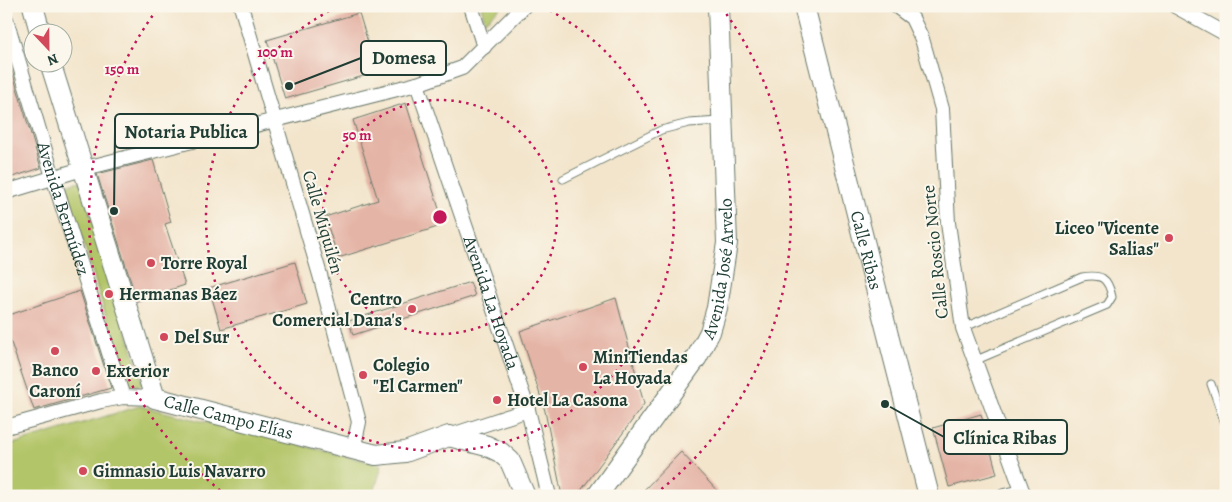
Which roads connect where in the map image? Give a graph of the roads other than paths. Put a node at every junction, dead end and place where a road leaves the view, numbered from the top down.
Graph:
1 (32, 6) edge
2 (241, 6) edge
3 (471, 6) edge
4 (524, 6) edge
5 (718, 6) edge
6 (804, 6) edge
7 (896, 6) edge
8 (1175, 6) edge
9 (913, 12) edge
10 (6, 19) edge
11 (37, 22) edge
12 (1226, 34) edge
13 (484, 47) junction
14 (53, 72) edge
15 (417, 84) junction
16 (274, 120) junction
17 (722, 121) junction
18 (82, 169) junction
19 (53, 177) junction
20 (563, 178) dead end
21 (6, 192) edge
22 (963, 328) junction
23 (974, 361) junction
24 (1211, 384) dead end
25 (124, 397) junction
26 (155, 398) junction
27 (528, 410) junction
28 (7, 424) edge
29 (1226, 426) edge
30 (449, 436) junction
31 (353, 450) junction
32 (1023, 494) edge
33 (524, 496) edge
34 (549, 496) edge
35 (597, 496) edge
36 (930, 496) edge
37 (1004, 496) edge

1 - 11 street
2 - 16 street, Calle Miquilén
3 - 13 street
4 - 13 street
5 - 17 street, Avenida José Arvelo
6 - 36 street, Calle Ribas
7 - 9 street, Calle Roscio Norte
8 - 12 street
9 - 22 street, Calle Roscio Norte
10 - 19 street, Avenida Bermúdez
13 - 15 street
14 - 18 street, Avenida Bermúdez
15 - 16 street
15 - 27 street, Avenida La Hoyada
16 - 18 street
16 - 31 street, Calle Miquilén
17 - 20 lane
17 - 35 street, Avenida José Arvelo
18 - 19 street
18 - 26 street, Avenida Bermúdez
19 - 21 street
19 - 25 street, Avenida Bermúdez
22 - 23 street, Calle Roscio Norte
22 - 23 lane
23 - 32 street, Calle Roscio Norte
24 - 29 lane
25 - 26 street, Calle Campo Elías
25 - 28 street, Calle Campo Elías
26 - 31 street, Calle Campo Elías
27 - 30 street
27 - 34 street, Avenida La Hoyada
30 - 31 street, Calle Campo Elías
30 - 33 street
32 - 37 street

